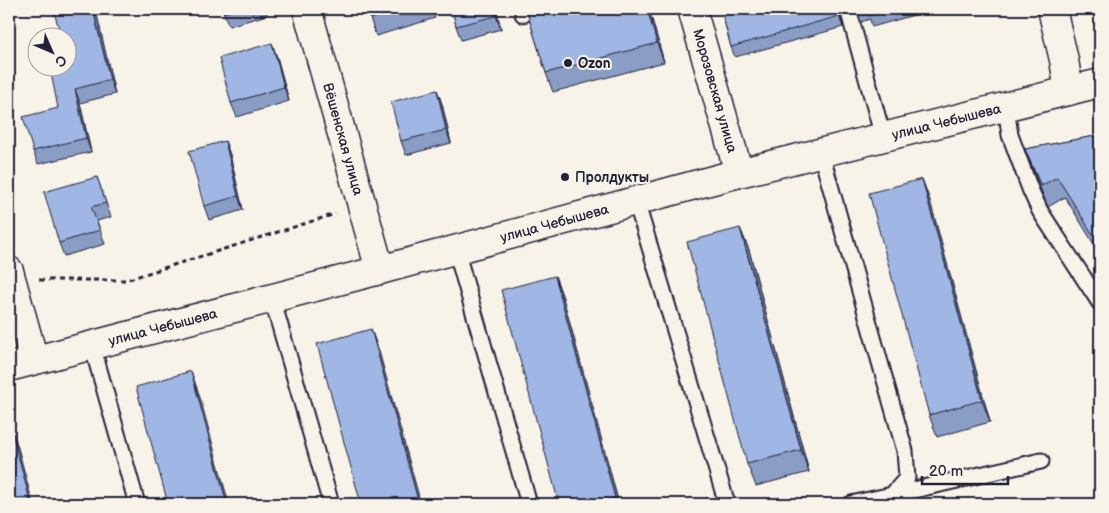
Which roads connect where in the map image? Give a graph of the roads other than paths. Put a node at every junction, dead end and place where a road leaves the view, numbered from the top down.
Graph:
1 (307, 9) edge
2 (540, 9) edge
3 (692, 9) edge
4 (848, 9) edge
5 (1052, 9) edge
6 (523, 14) dead end
7 (1100, 83) edge
8 (1069, 91) junction
9 (1006, 106) junction
10 (883, 137) junction
11 (821, 153) junction
12 (739, 173) junction
13 (636, 201) junction
14 (456, 250) junction
15 (380, 270) junction
16 (10, 275) edge
17 (272, 298) junction
18 (1100, 303) edge
19 (92, 345) junction
20 (22, 364) edge
21 (1042, 461) dead end
22 (892, 494) junction
23 (137, 504) edge
24 (331, 504) edge
25 (529, 504) edge
26 (726, 504) edge
27 (851, 504) edge

1 - 15 street, Вёшенская улица
2 - 6 lane
3 - 12 street, Морозовская улица
4 - 10 lane
5 - 8 street
7 - 8 street, улица Чебышева
8 - 9 street, улица Чебышева
9 - 10 street, улица Чебышева
9 - 18 lane
10 - 11 street, улица Чебышева
11 - 12 street, улица Чебышева
11 - 22 lane
12 - 13 street, улица Чебышева
13 - 14 street, улица Чебышева
13 - 26 lane
14 - 15 street, улица Чебышева
14 - 25 lane
15 - 17 street, улица Чебышева
16 - 20 street
17 - 19 street, улица Чебышева
17 - 24 lane
19 - 20 street, улица Чебышева
19 - 23 lane
21 - 22 lane
22 - 27 lane

